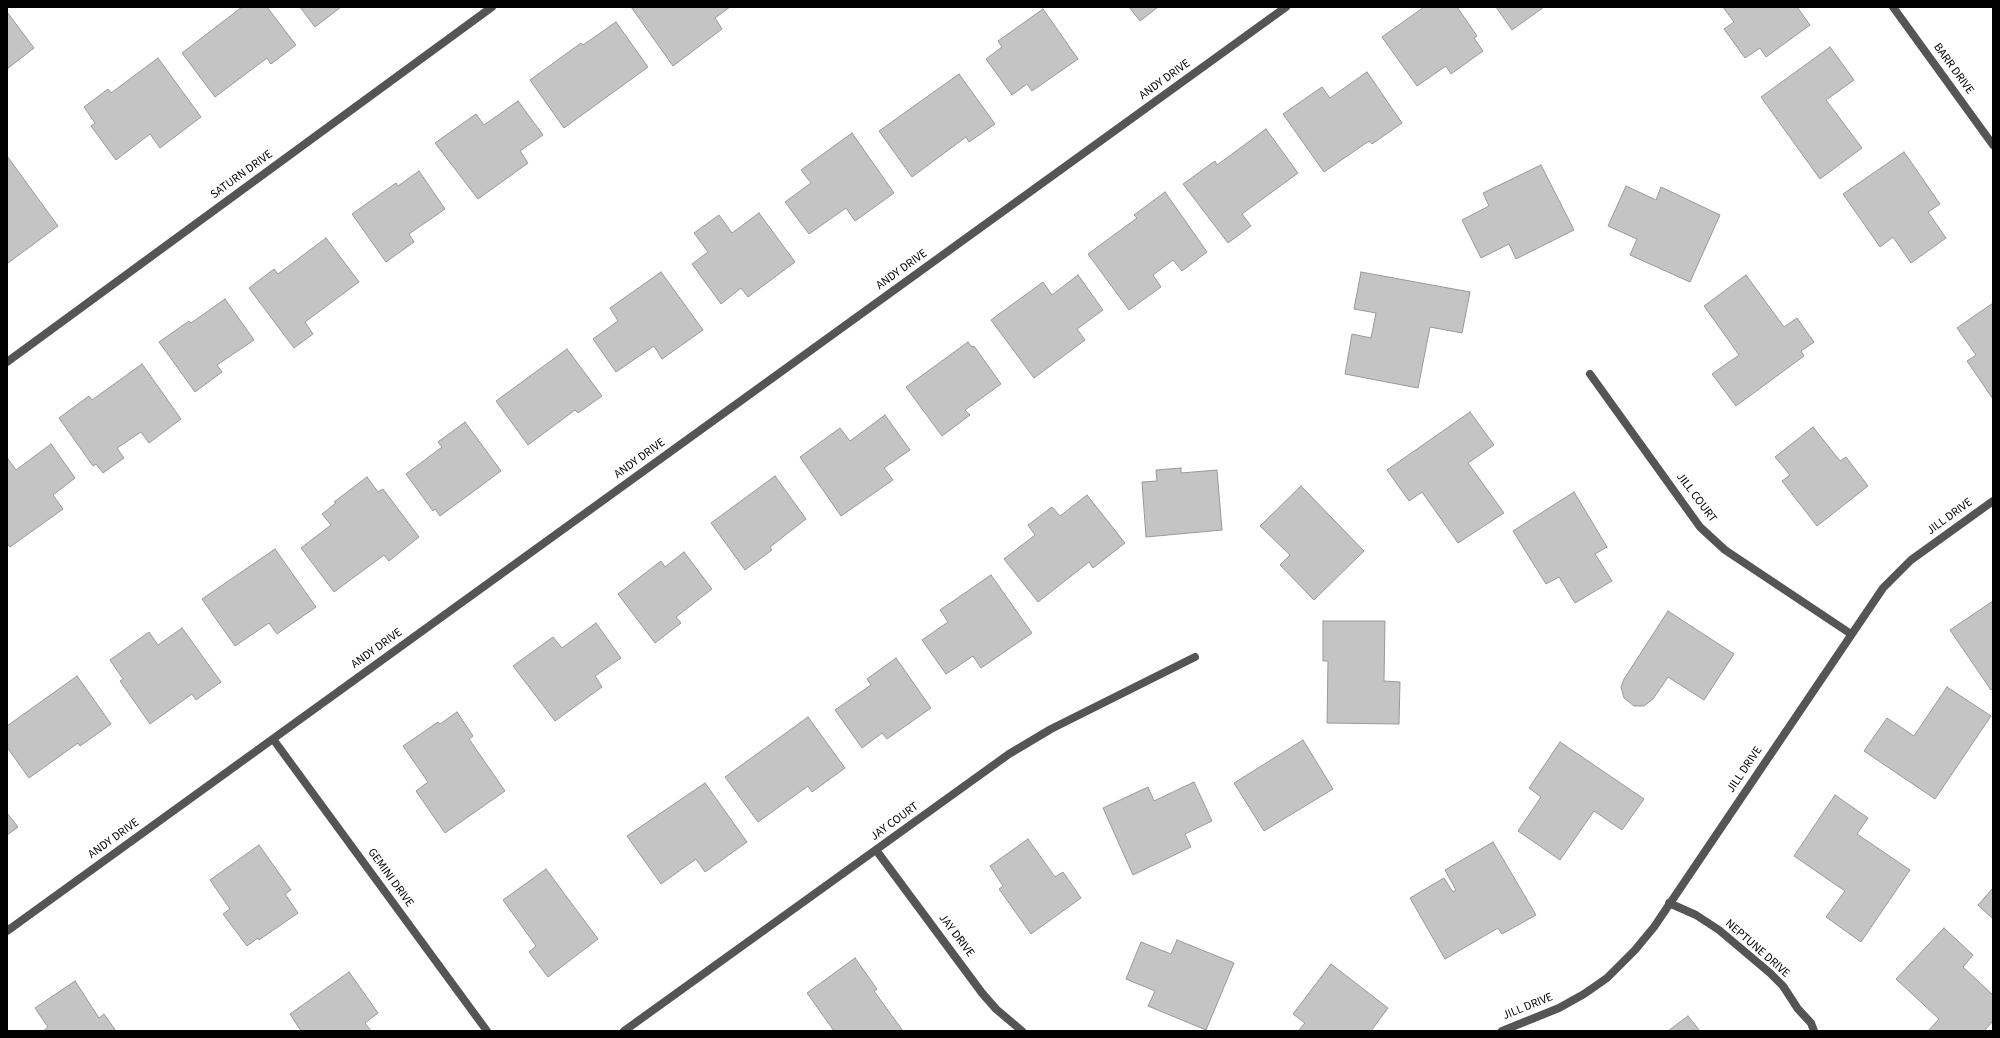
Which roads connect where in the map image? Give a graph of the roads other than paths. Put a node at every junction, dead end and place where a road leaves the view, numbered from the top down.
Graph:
1 (492, 7) edge
2 (1286, 7) edge
3 (1893, 7) edge
4 (1993, 145) edge
5 (7, 362) edge
6 (1590, 374) dead end
7 (1993, 501) edge
8 (1851, 634) junction
9 (1195, 657) dead end
10 (273, 739) junction
11 (876, 850) junction
12 (1669, 903) junction
13 (7, 931) edge
14 (487, 1031) edge
15 (624, 1031) edge
16 (1022, 1031) edge
17 (1502, 1031) edge
18 (1814, 1031) edge

1 - 5 street, SATURN DRIVE
2 - 10 street, ANDY DRIVE
3 - 4 street, BARR DRIVE
6 - 8 street, JILL COURT
7 - 8 street, JILL DRIVE
8 - 12 street, JILL DRIVE
9 - 11 street, JAY COURT
10 - 13 street, ANDY DRIVE
10 - 14 street, GEMINI DRIVE
11 - 15 street, JAY COURT
11 - 16 street, JAY DRIVE
12 - 17 street, JILL DRIVE
12 - 18 street, NEPTUNE DRIVE

